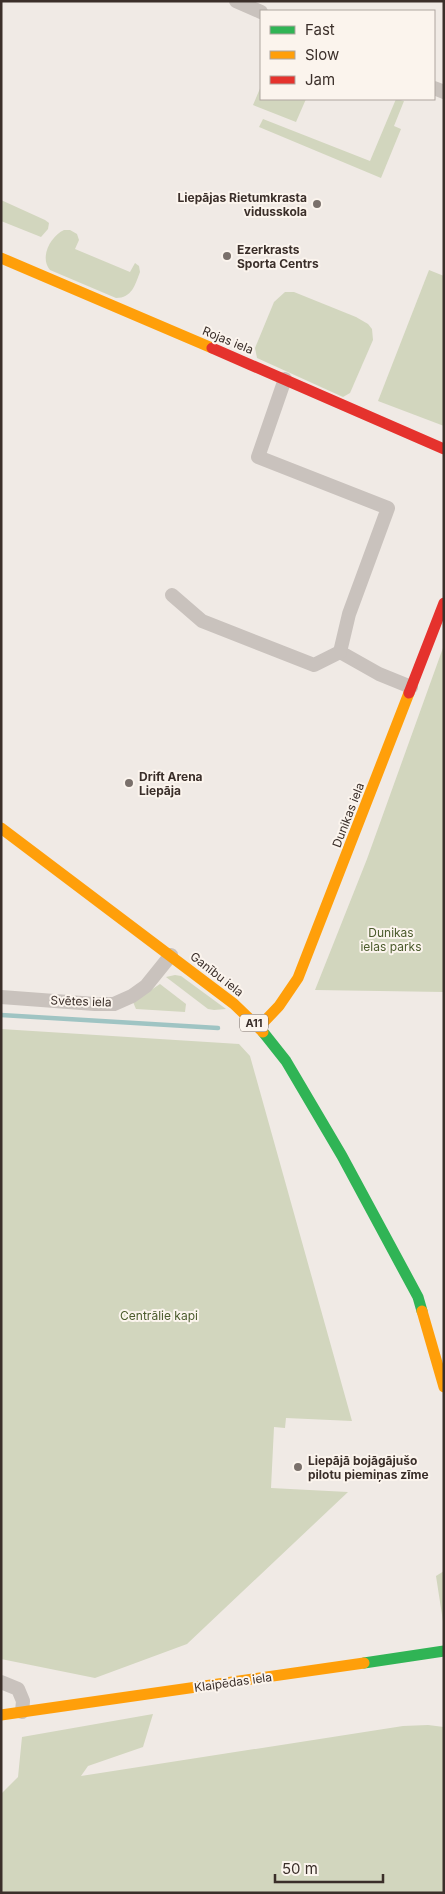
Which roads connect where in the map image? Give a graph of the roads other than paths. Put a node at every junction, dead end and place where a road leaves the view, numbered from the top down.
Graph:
1 (236, 1) edge
2 (260, 12) edge
3 (1, 258) edge
4 (285, 379) junction
5 (444, 449) edge
6 (172, 595) dead end
7 (444, 603) edge
8 (340, 652) junction
9 (411, 687) junction
10 (1, 828) edge
11 (171, 955) junction
12 (1, 997) edge
13 (259, 1027) junction
14 (418, 1297) junction
15 (435, 1317) dead end
16 (444, 1387) edge
17 (444, 1651) edge
18 (1, 1682) edge
19 (22, 1712) junction
20 (1, 1715) edge

1 - 2 street
3 - 4 main road, Rojas iela
4 - 5 main road, Rojas iela
4 - 8 street
6 - 8 street
7 - 9 main road, Dunikas iela
8 - 9 street
9 - 13 main road, Dunikas iela
10 - 11 main road, Ganību iela / A11
11 - 12 street, Svētes iela
11 - 13 main road, Ganību iela / A11
13 - 14 main road, Ganību iela / A11
14 - 15 main road, Ganību iela / A11
14 - 16 main road, Ganību iela / A11
17 - 19 main road, Klaipēdas iela
18 - 19 street
19 - 20 main road, Klaipēdas iela

